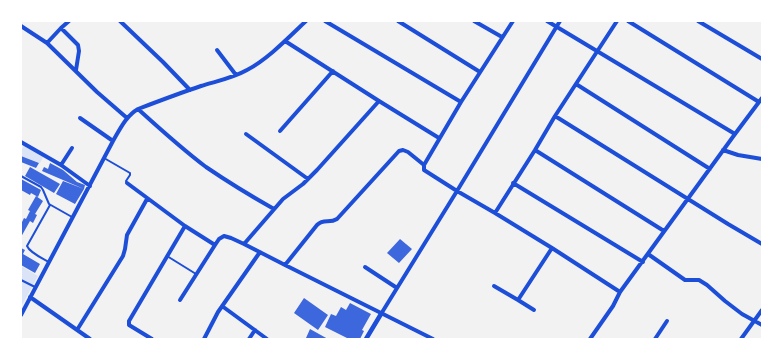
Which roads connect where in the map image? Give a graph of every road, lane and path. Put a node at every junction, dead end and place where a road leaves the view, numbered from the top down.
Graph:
1 (69, 21) edge
2 (120, 21) edge
3 (306, 21) edge
4 (325, 21) edge
5 (398, 21) edge
6 (474, 21) edge
7 (513, 21) edge
8 (547, 21) edge
9 (560, 21) edge
10 (617, 21) edge
11 (628, 21) edge
12 (698, 21) edge
13 (21, 26) edge
14 (556, 27) junction
15 (61, 28) junction
16 (502, 37) junction
17 (285, 41) junction
18 (47, 43) junction
19 (217, 50) dead end
20 (597, 51) junction
21 (762, 59) edge
22 (76, 70) junction
23 (333, 71) junction
24 (480, 72) junction
25 (236, 75) junction
26 (576, 84) junction
27 (190, 90) junction
28 (762, 98) edge
29 (379, 101) junction
30 (461, 102) junction
31 (759, 102) junction
32 (138, 109) junction
33 (555, 116) junction
34 (80, 118) dead end
35 (127, 118) junction
36 (280, 131) dead end
37 (246, 134) dead end
38 (734, 134) junction
39 (439, 138) junction
40 (114, 141) junction
41 (21, 142) edge
42 (72, 148) dead end
43 (535, 150) junction
44 (724, 150) junction
45 (104, 158) junction
46 (762, 159) edge
47 (61, 165) junction
48 (424, 165) junction
49 (710, 169) junction
50 (21, 176) edge
51 (308, 179) junction
52 (127, 183) joint
53 (513, 183) junction
54 (90, 186) junction
55 (457, 191) junction
56 (147, 198) junction
57 (688, 199) junction
58 (50, 205) junction
59 (274, 209) junction
60 (495, 213) junction
61 (73, 217) junction
62 (185, 226) junction
63 (664, 231) junction
64 (244, 244) junction
65 (762, 244) edge
66 (215, 245) junction
67 (552, 248) junction
68 (260, 252) junction
69 (648, 254) junction
70 (167, 256) junction
71 (49, 262) junction
72 (643, 262) junction
73 (285, 266) junction
74 (364, 267) dead end
75 (196, 274) junction
76 (21, 280) edge
77 (494, 286) dead end
78 (36, 287) junction
79 (397, 288) junction
80 (620, 292) junction
81 (30, 297) junction
82 (180, 300) dead end
83 (518, 300) junction
84 (222, 306) junction
85 (534, 310) dead end
86 (762, 310) edge
87 (381, 314) junction
88 (21, 315) edge
89 (754, 320) junction
90 (667, 321) dead end
91 (762, 325) edge
92 (77, 330) junction
93 (255, 330) junction
94 (90, 339) edge
95 (152, 339) edge
96 (204, 339) edge
97 (249, 339) edge
98 (267, 339) edge
99 (366, 339) edge
100 (433, 339) edge
101 (590, 339) edge
102 (655, 339) edge
103 (741, 339) edge

1 - 15 street
2 - 27 street
3 - 17 street
4 - 30 street
5 - 24 street
6 - 16 street
7 - 16 street
8 - 14 street
9 - 14 street
10 - 20 street
11 - 31 street
12 - 21 street
13 - 18 street
14 - 20 street
14 - 55 street
15 - 18 street
15 - 22 street
16 - 24 street
17 - 23 street
17 - 25 street
18 - 22 street
19 - 25 street
20 - 26 street
20 - 38 street
22 - 35 street
23 - 29 street
23 - 36 street
24 - 30 street
25 - 27 street
26 - 33 street
26 - 49 street
27 - 32 street
28 - 31 street
29 - 39 street
29 - 51 street
30 - 39 street
31 - 38 street
32 - 35 street
32 - 59 street
33 - 43 street
33 - 57 street
34 - 40 street
35 - 40 street
37 - 51 street
38 - 44 street
39 - 48 street
40 - 45 street
41 - 47 street
42 - 47 street
43 - 53 street
43 - 63 street
44 - 46 street
44 - 49 street
45 - 52 lane
45 - 54 street
47 - 54 street
48 - 55 street
48 - 73 street
49 - 57 street
50 - 58 lane
51 - 59 street
52 - 56 street
53 - 60 street
53 - 72 street
54 - 61 street
55 - 60 street
55 - 79 street
56 - 62 street
56 - 92 street
57 - 63 street
57 - 65 street
58 - 61 lane
58 - 71 lane
59 - 64 street
60 - 67 street
61 - 71 street
62 - 66 street
62 - 70 street
63 - 69 street
64 - 66 street
64 - 68 street
66 - 75 street
67 - 80 street
67 - 83 street
68 - 73 street
68 - 84 street
69 - 72 street
69 - 89 street
70 - 75 lane
70 - 95 street
71 - 78 street
72 - 80 street
73 - 87 street
74 - 79 street
75 - 82 street
76 - 78 lane
77 - 83 street
78 - 81 street
79 - 87 street
80 - 101 street
81 - 88 street
81 - 92 street
83 - 85 street
84 - 93 street
84 - 96 street
86 - 89 street
87 - 99 street
87 - 100 street
89 - 91 street
89 - 103 street
90 - 102 street
92 - 94 street
93 - 97 street
93 - 98 street

